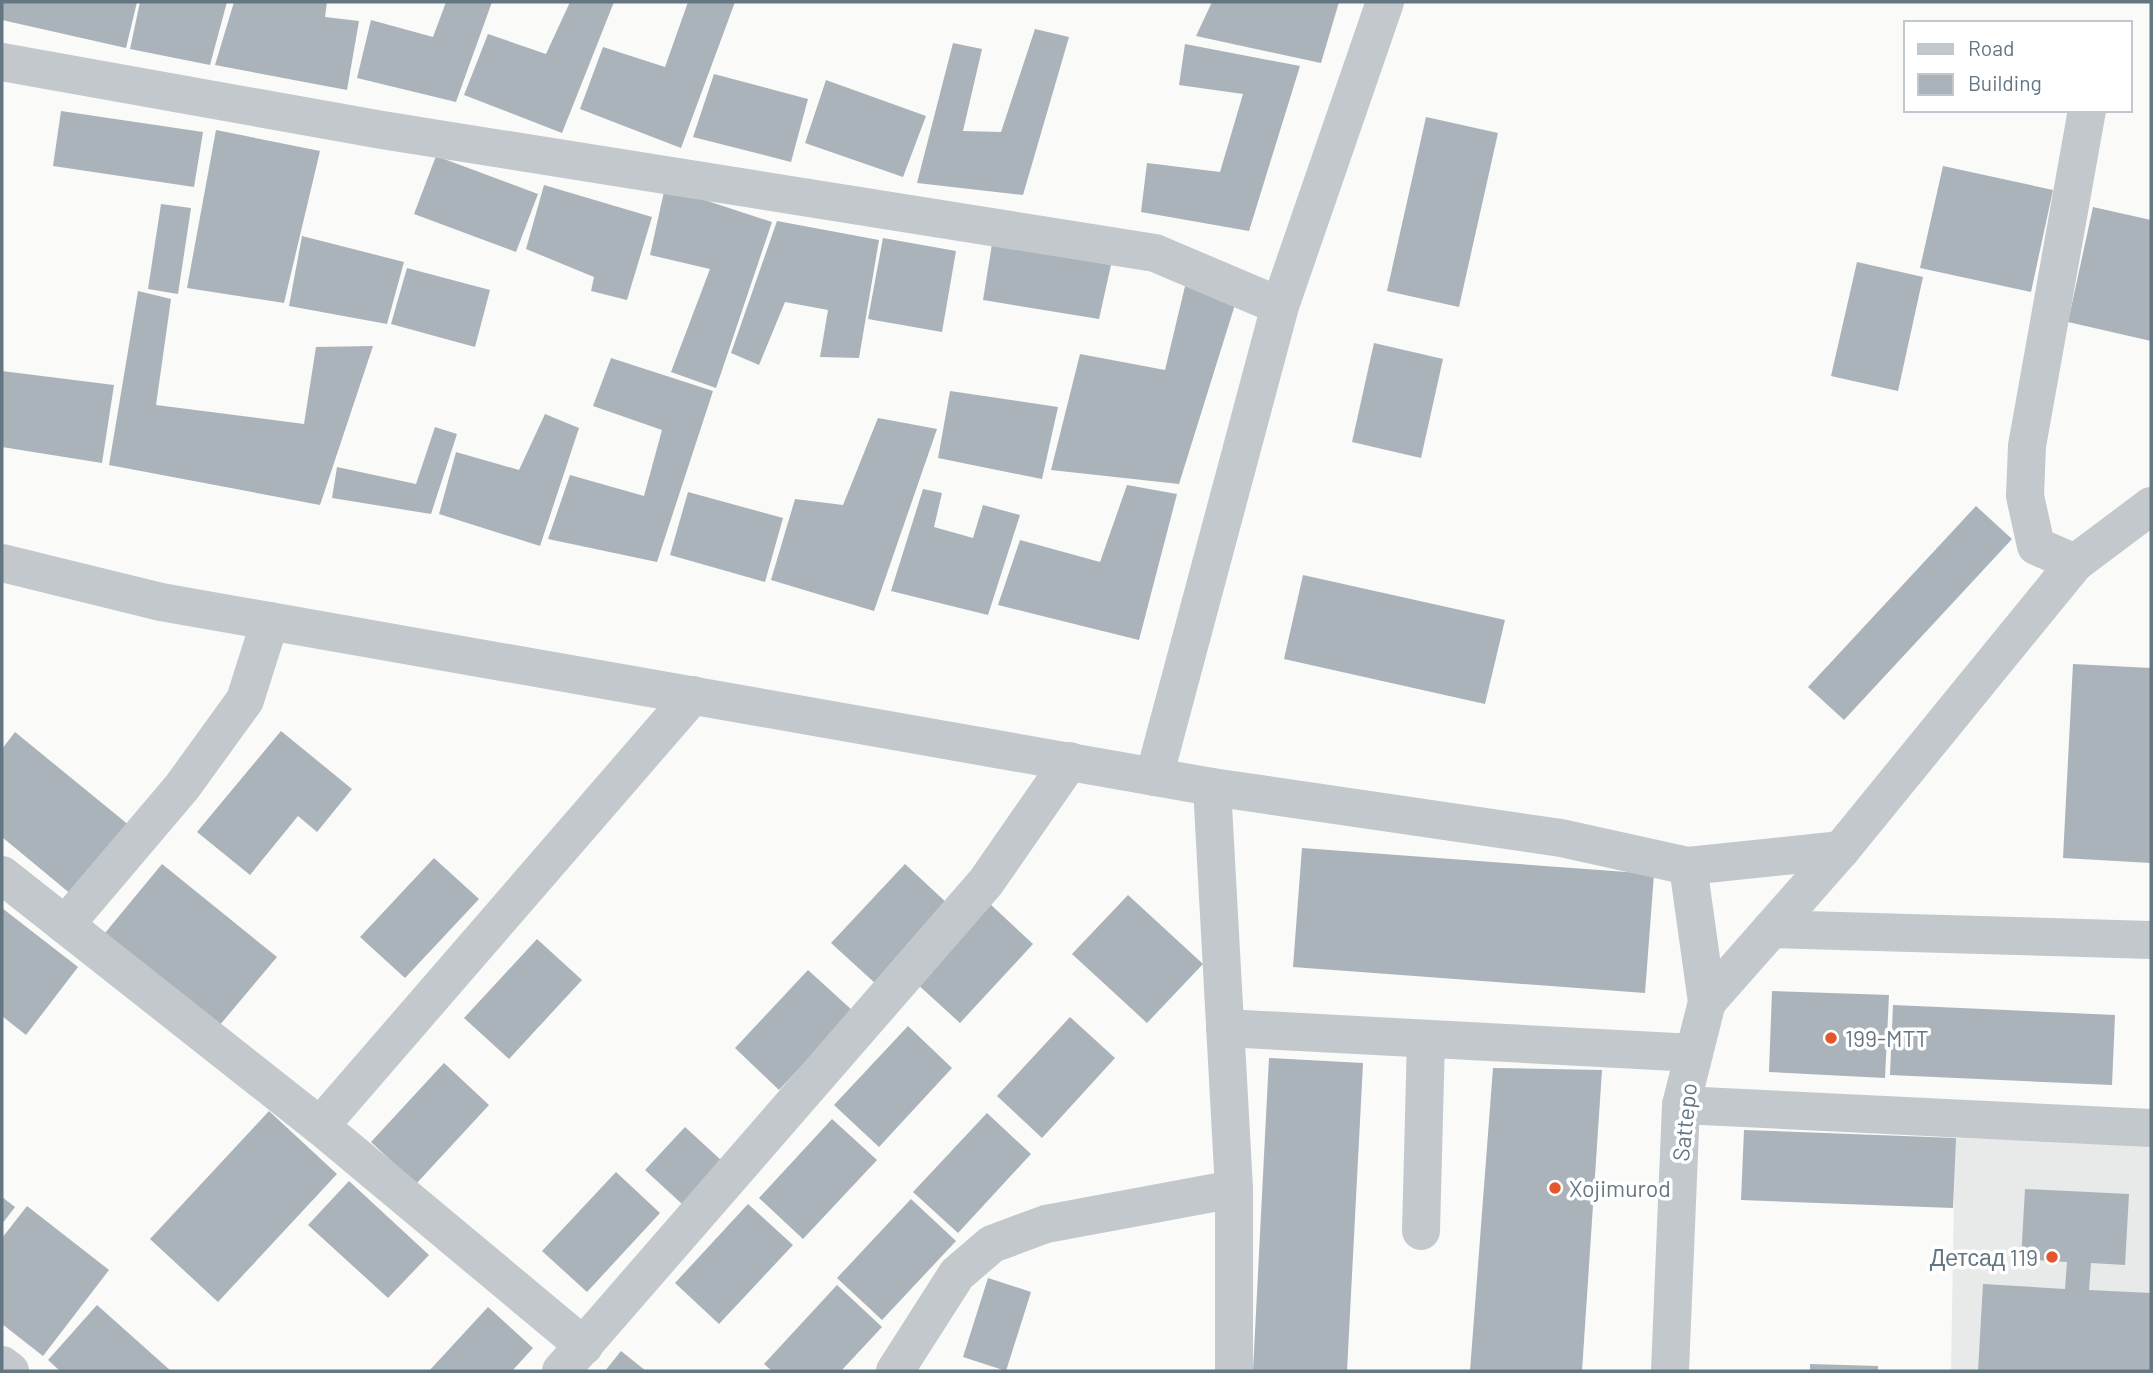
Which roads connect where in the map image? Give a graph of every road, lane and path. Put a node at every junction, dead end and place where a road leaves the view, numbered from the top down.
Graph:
1 (1385, 2) edge
2 (2, 62) edge
3 (2087, 112) edge
4 (1280, 306) junction
5 (2151, 506) edge
6 (2, 563) edge
7 (2075, 563) junction
8 (270, 621) junction
9 (693, 695) junction
10 (1069, 761) junction
11 (1154, 777) junction
12 (1212, 787) junction
13 (1841, 850) junction
14 (1688, 866) junction
15 (2, 876) edge
16 (65, 925) junction
17 (1771, 929) junction
18 (2151, 940) edge
19 (1707, 1002) junction
20 (1225, 1028) junction
21 (1426, 1039) junction
22 (1694, 1053) junction
23 (1681, 1105) junction
24 (320, 1126) junction
25 (2151, 1128) edge
26 (1234, 1189) junction
27 (1421, 1231) dead end
28 (573, 1358) edge
29 (2, 1365) edge
30 (10, 1371) edge
31 (895, 1371) edge
32 (1234, 1371) edge
33 (1670, 1371) edge

1 - 4 street
2 - 4 street
3 - 7 street
4 - 11 street
5 - 7 street
6 - 8 street
7 - 13 street
8 - 9 street
8 - 16 street
9 - 10 street
9 - 24 street
10 - 11 street
10 - 28 street
11 - 12 street
12 - 14 street
12 - 20 street
13 - 14 street
13 - 17 street
14 - 19 street
15 - 16 street
16 - 24 street
17 - 18 street
17 - 19 street
19 - 22 street, Sattepo
20 - 21 street
20 - 26 street
21 - 22 street
21 - 27 street
22 - 23 street, Sattepo
23 - 25 street
23 - 33 street, Sattepo
24 - 28 street
26 - 31 street
26 - 32 street
29 - 30 street

